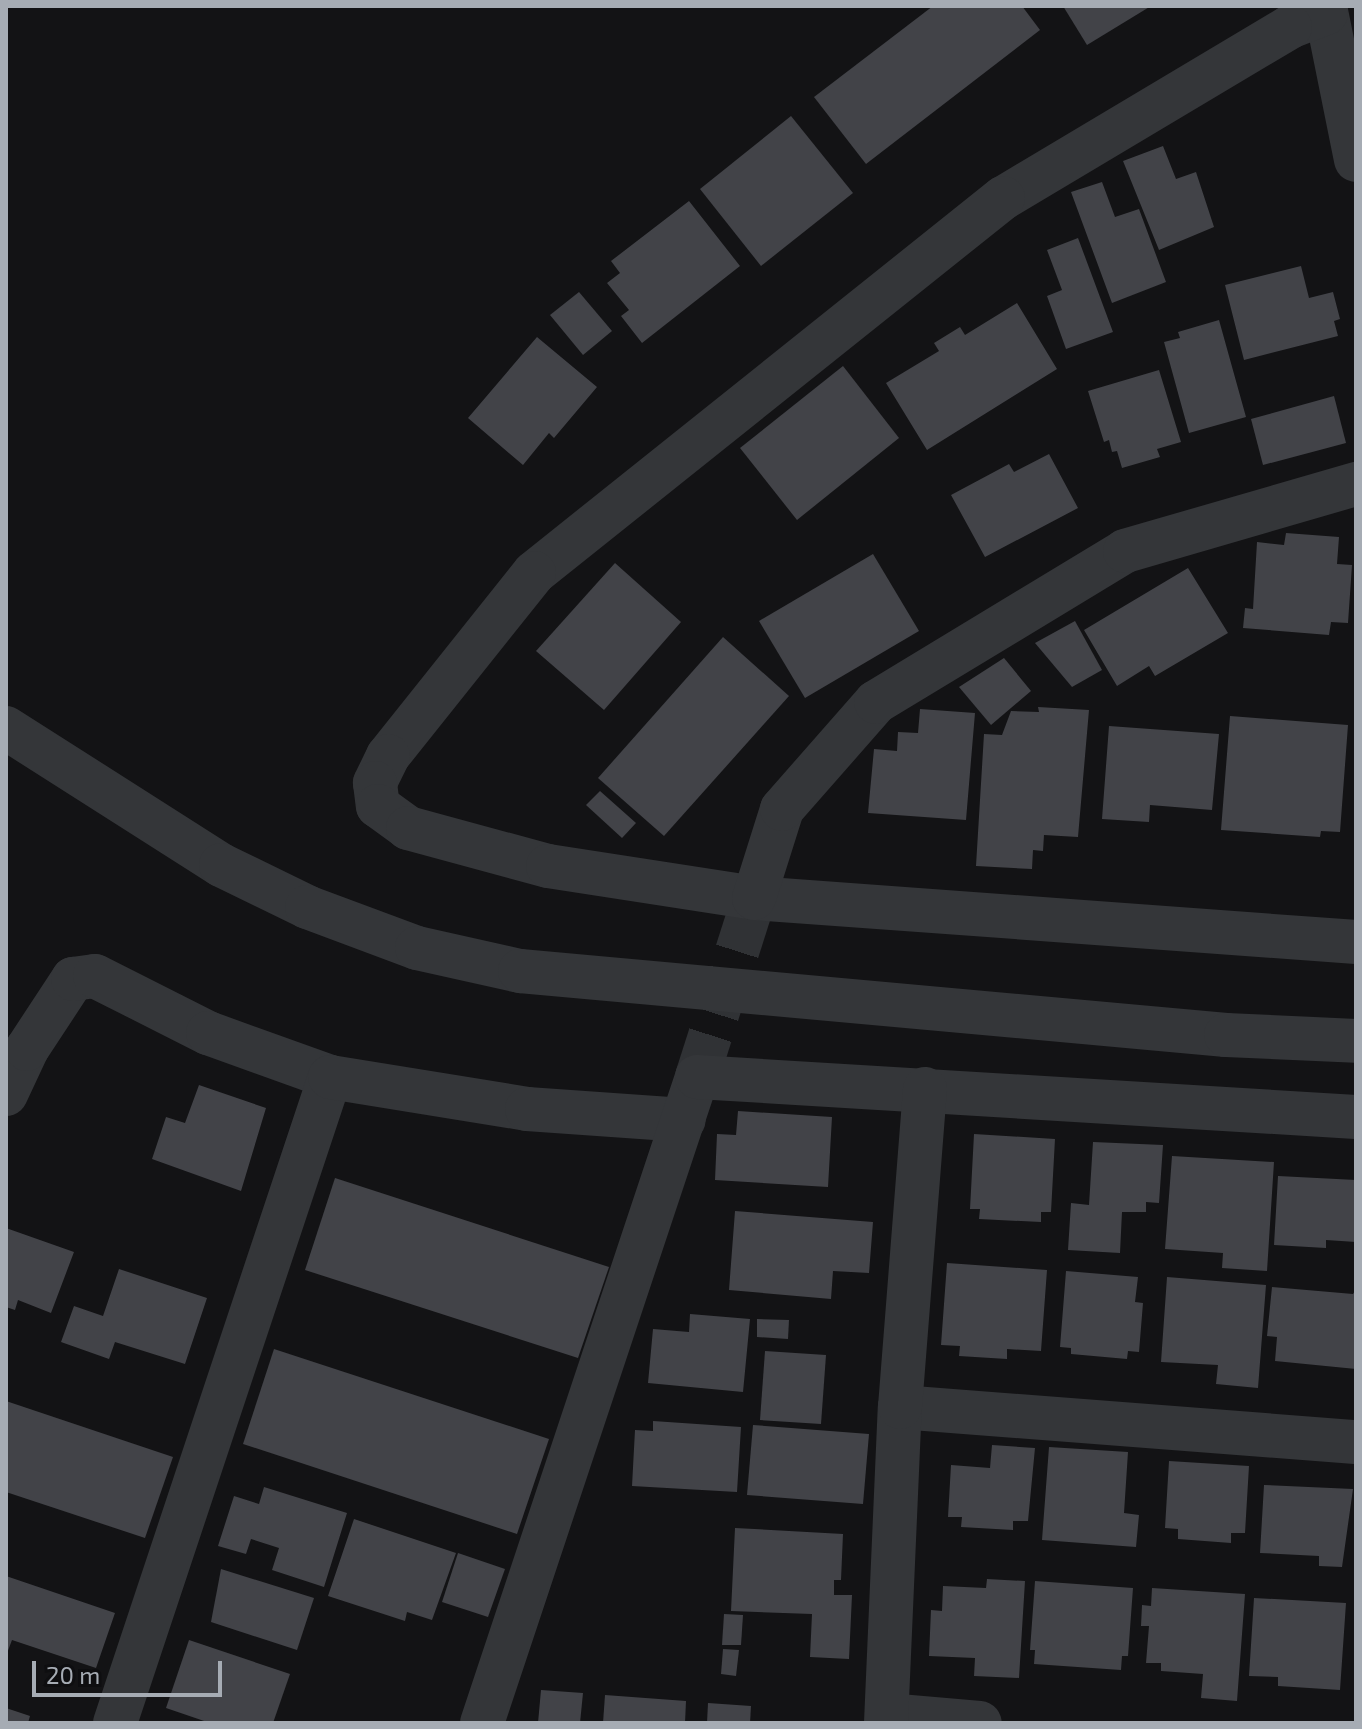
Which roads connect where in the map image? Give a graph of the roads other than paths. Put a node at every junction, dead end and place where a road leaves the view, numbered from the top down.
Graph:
1 (1325, 9) edge
2 (1356, 160) edge
3 (1356, 484) edge
4 (8, 729) edge
5 (754, 898) junction
6 (1356, 942) edge
7 (1356, 1041) edge
8 (330, 1077) junction
9 (925, 1089) junction
10 (6, 1094) edge
11 (1356, 1117) edge
12 (684, 1120) junction
13 (900, 1407) junction
14 (1356, 1442) edge
15 (887, 1719) edge
16 (115, 1723) edge
17 (482, 1723) edge
18 (980, 1723) edge

1 - 2 street
1 - 5 street
3 - 5 street
4 - 7 street
5 - 6 street
8 - 10 street
8 - 12 street
8 - 16 street
9 - 11 street
9 - 12 street
9 - 13 street
12 - 17 street
13 - 14 street
13 - 15 street
15 - 18 street

